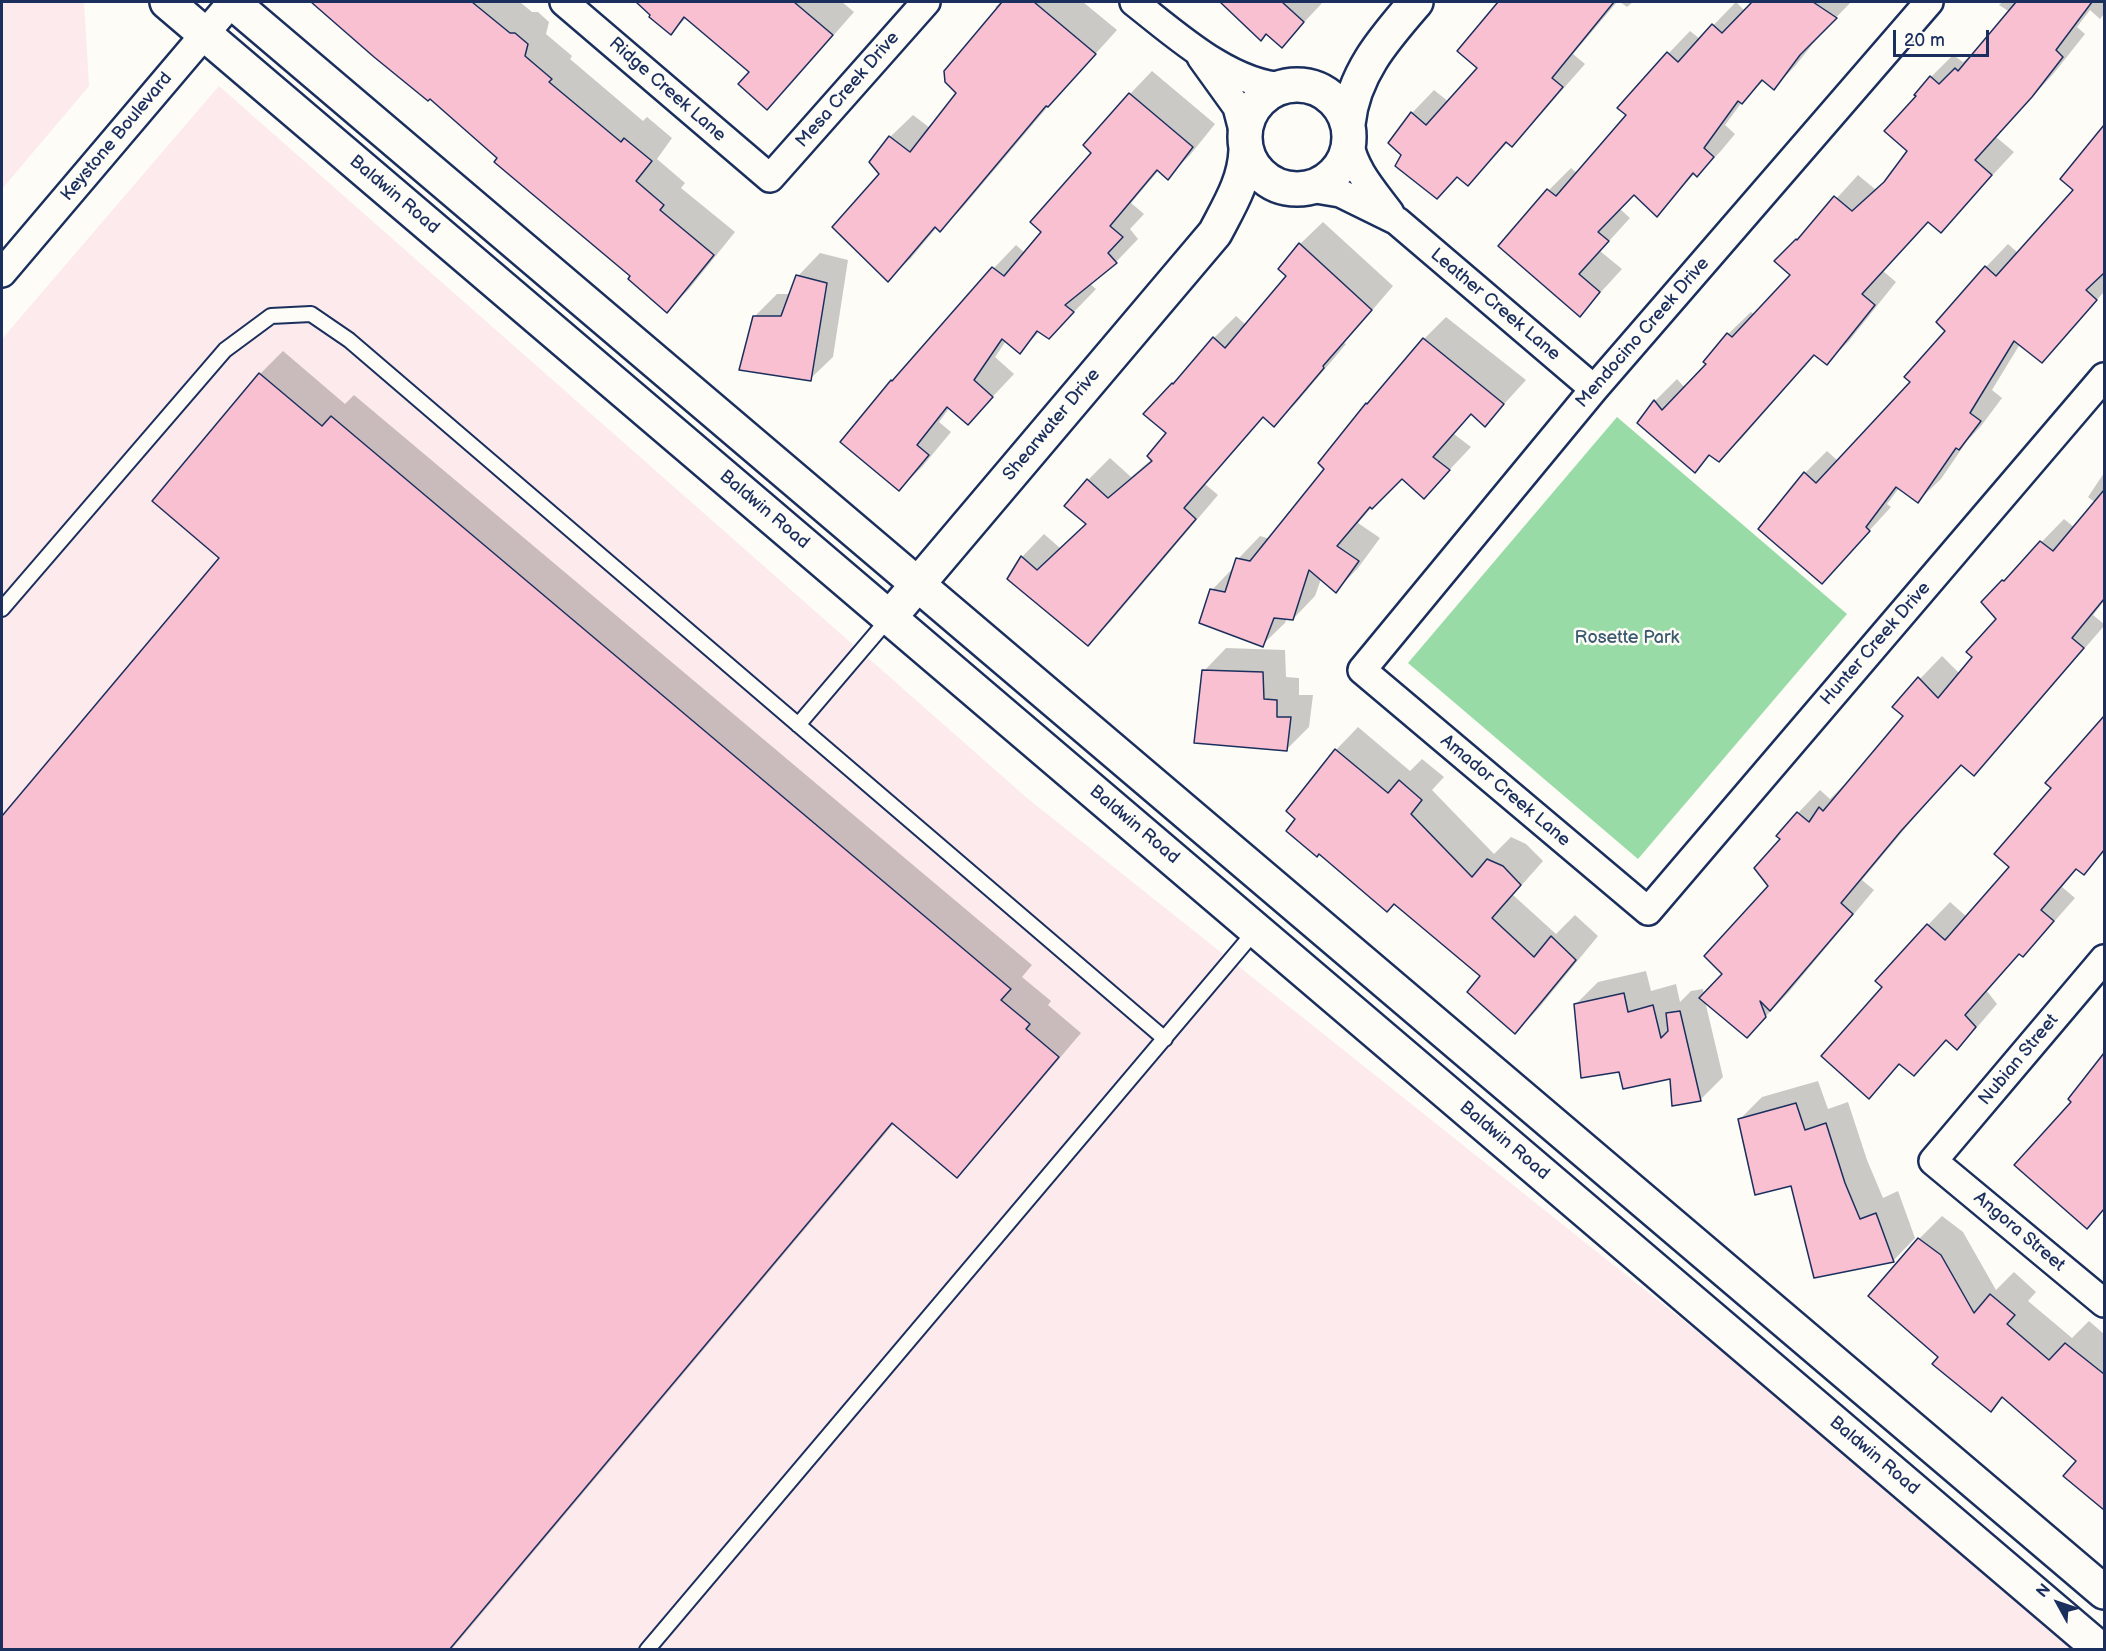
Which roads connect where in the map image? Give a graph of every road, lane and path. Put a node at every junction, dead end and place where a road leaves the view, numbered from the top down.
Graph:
1 (166, 2) edge
2 (232, 2) edge
3 (564, 2) edge
4 (926, 2) edge
5 (1134, 2) edge
6 (1416, 2) edge
7 (1929, 2) edge
8 (204, 34) junction
9 (1383, 40) junction
10 (1197, 52) junction
11 (1292, 86) junction
12 (1348, 133) junction
13 (1245, 142) junction
14 (770, 178) joint
15 (1302, 189) junction
16 (1396, 221) junction
17 (1215, 233) junction
18 (2, 273) edge
19 (2104, 377) edge
20 (1594, 389) junction
21 (918, 584) junction
22 (2, 609) edge
23 (890, 617) junction
24 (1362, 670) joint
25 (798, 725) junction
26 (1648, 911) joint
27 (1256, 930) junction
28 (2104, 959) edge
29 (1165, 1039) junction
30 (1934, 1161) joint
31 (2104, 1303) edge
32 (2104, 1592) edge
33 (647, 1650) edge
34 (2101, 1650) edge

1 - 8 main road, Baldwin Road
2 - 8 street, Keystone Boulevard
2 - 21 main road
3 - 14 street, Ridge Creek Lane
4 - 14 street, Mesa Creek Drive
5 - 10 street
6 - 9 main road
7 - 20 street, Mendocino Creek Drive
8 - 18 street, Keystone Boulevard
8 - 23 main road, Baldwin Road
9 - 11 main road
9 - 12 main road
10 - 11 street
10 - 13 street
11 - 12 main road
11 - 13 main road
12 - 15 main road
12 - 16 street, Leather Creek Lane
13 - 15 main road
13 - 17 main road, Shearwater Drive
15 - 16 street, Leather Creek Lane
15 - 17 main road, Shearwater Drive
16 - 20 street, Leather Creek Lane
17 - 21 main road, Shearwater Drive
19 - 26 street, Hunter Creek Drive
20 - 24 street, Mendocino Creek Drive
21 - 23 main road, Shearwater Drive
21 - 32 main road
22 - 25 lane
23 - 25 lane
23 - 27 main road, Baldwin Road
24 - 26 street, Amador Creek Lane
25 - 29 lane
27 - 29 lane
27 - 34 main road, Baldwin Road
28 - 30 street, Nubian Street
29 - 33 lane
30 - 31 street, Angora Street

